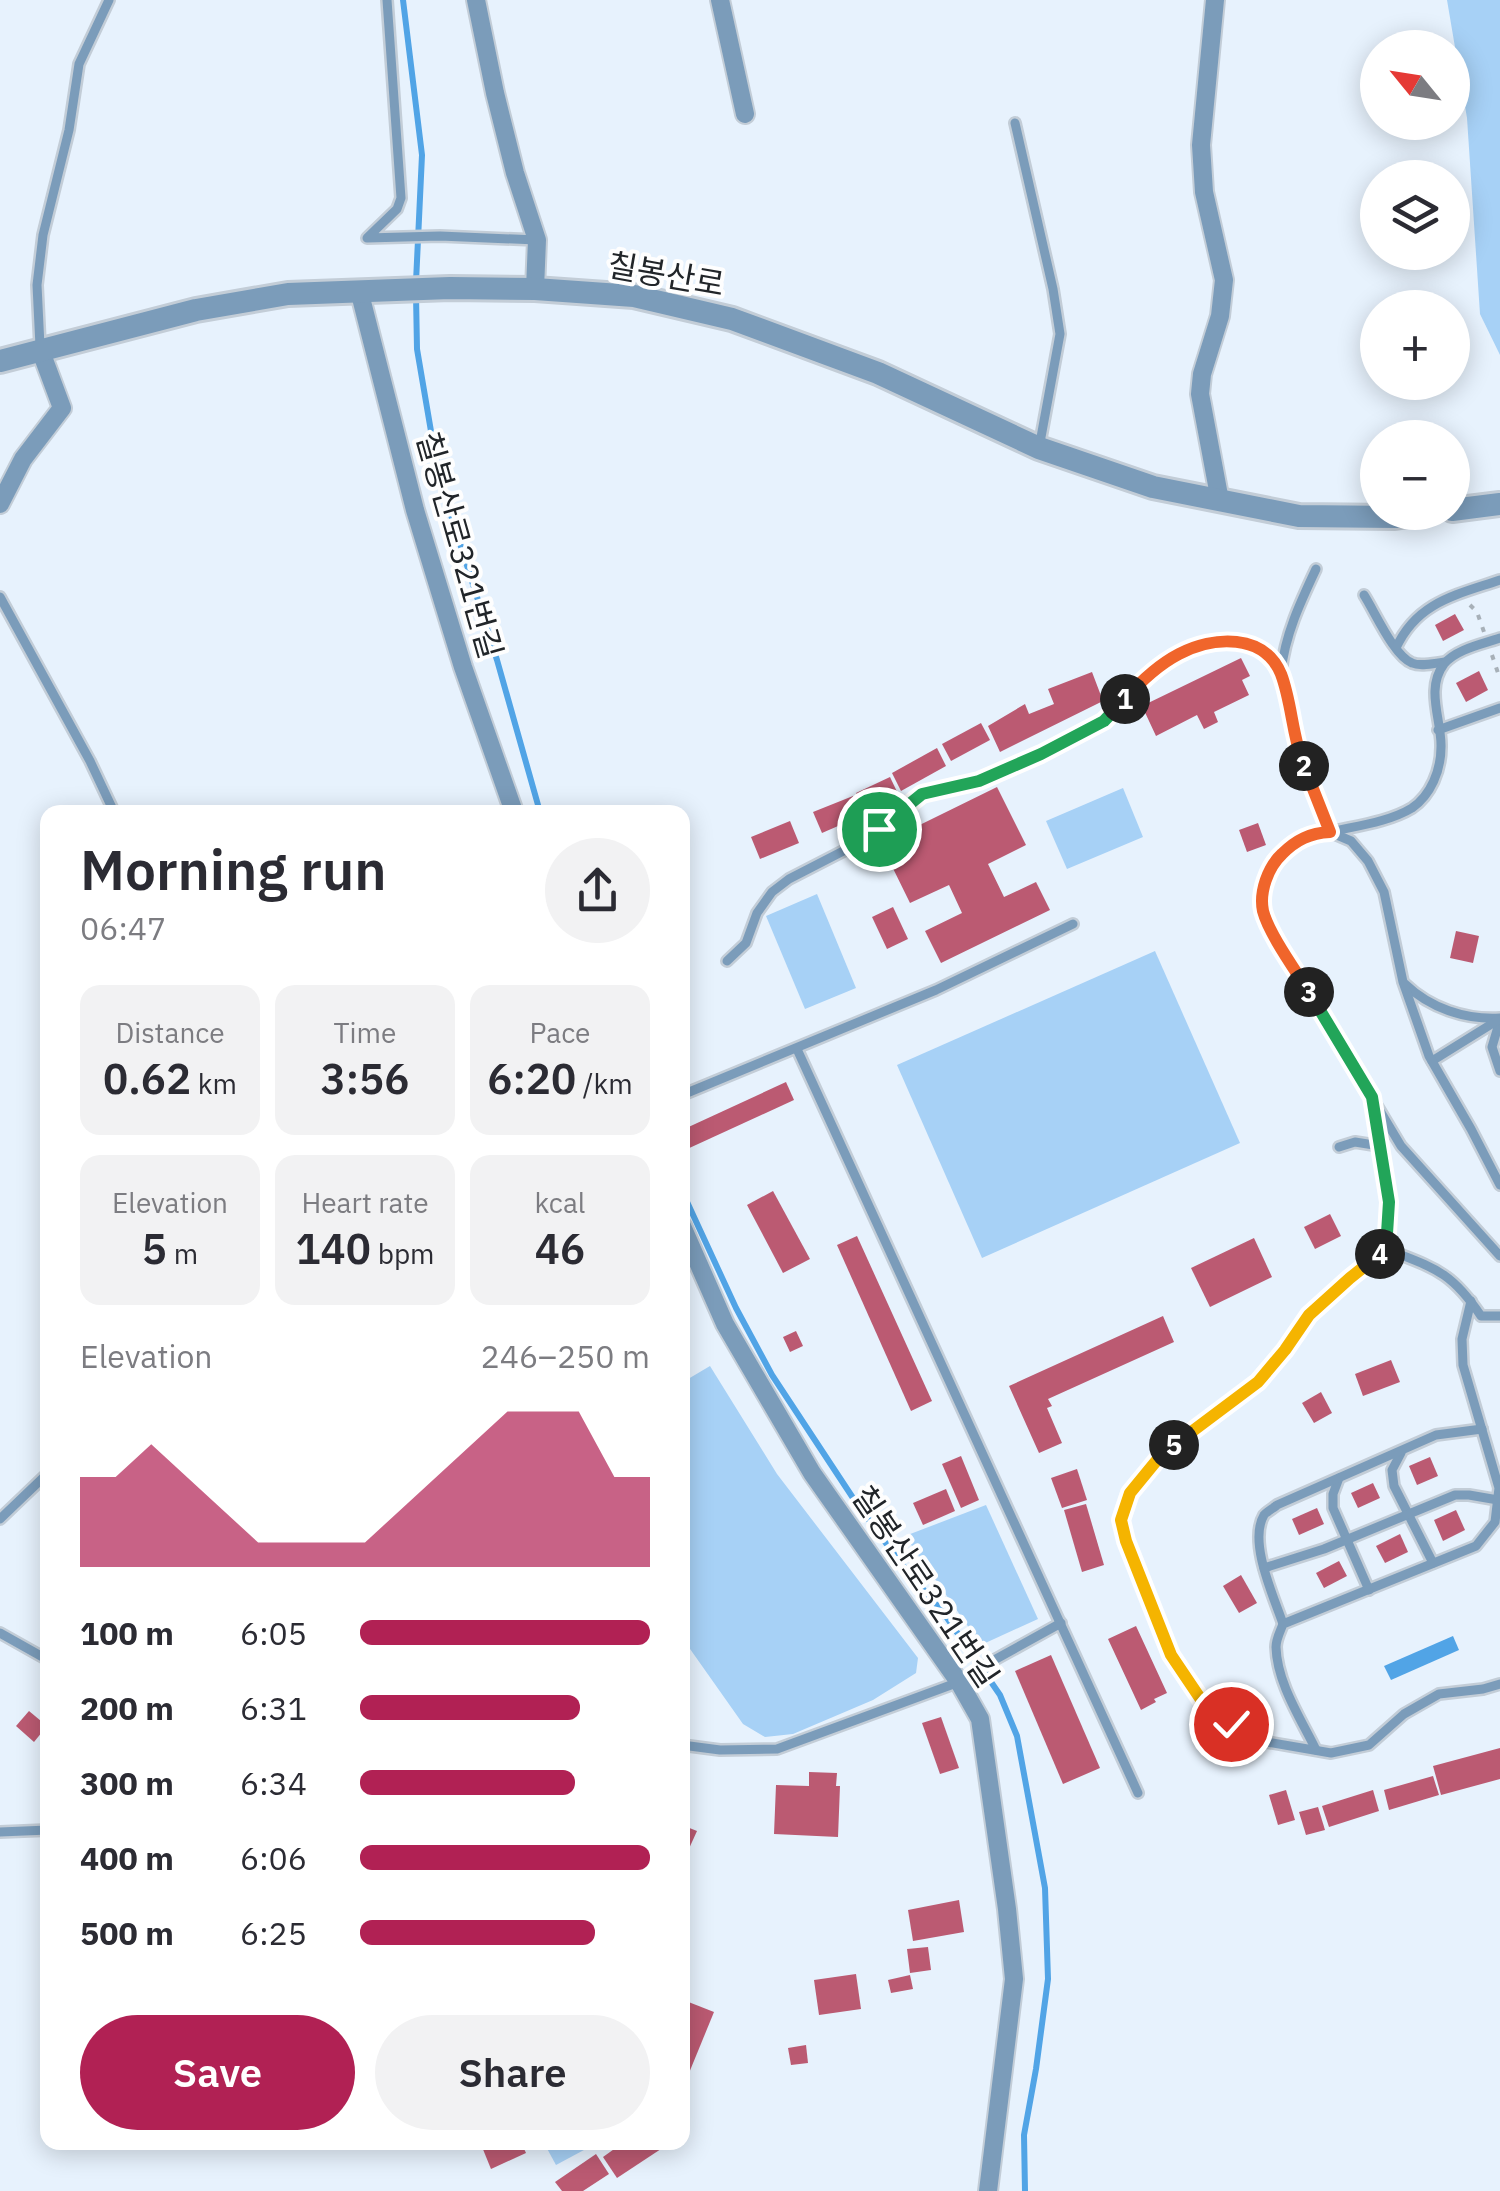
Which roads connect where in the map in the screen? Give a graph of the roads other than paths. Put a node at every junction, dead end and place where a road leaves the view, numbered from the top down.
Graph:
1 (109, 0) edge
2 (387, 0) edge
3 (476, 0) edge
4 (720, 0) edge
5 (1215, 0) edge
6 (746, 114) dead end
7 (1015, 123) dead end
8 (538, 240) junction
9 (535, 289) junction
10 (359, 290) junction
11 (40, 349) junction
12 (0, 361) edge
13 (1039, 448) junction
14 (1220, 501) junction
15 (0, 504) edge
16 (1500, 504) edge
17 (1470, 508) edge
18 (1360, 516) edge
19 (1316, 569) dead end
20 (1500, 580) edge
21 (1364, 595) dead end
22 (0, 597) edge
23 (1500, 638) edge
24 (1396, 648) junction
25 (1445, 662) junction
26 (1281, 674) junction
27 (1500, 708) edge
28 (1438, 730) junction
29 (111, 805) edge
30 (512, 805) edge
31 (1330, 832) junction
32 (1073, 924) dead end
33 (727, 961) dead end
34 (1403, 982) junction
35 (1500, 1019) edge
36 (797, 1050) junction
37 (1432, 1061) junction
38 (1500, 1071) edge
39 (690, 1092) edge
40 (1372, 1097) junction
41 (1380, 1146) junction
42 (1339, 1147) dead end
43 (1500, 1185) edge
44 (690, 1244) edge
45 (1386, 1249) junction
46 (1500, 1256) edge
47 (1470, 1301) junction
48 (1500, 1316) edge
49 (1482, 1429) junction
50 (1404, 1450) junction
51 (1338, 1478) junction
52 (40, 1481) edge
53 (1498, 1500) junction
54 (1410, 1514) junction
55 (0, 1520) edge
56 (1498, 1522) edge
57 (1347, 1540) junction
58 (1434, 1563) junction
59 (1264, 1568) junction
60 (1369, 1590) junction
61 (1062, 1623) junction
62 (1283, 1624) junction
63 (0, 1634) edge
64 (40, 1656) edge
65 (959, 1682) junction
66 (1500, 1684) edge
67 (690, 1746) edge
68 (1316, 1750) junction
69 (1138, 1793) dead end
70 (40, 1830) edge
71 (0, 1832) edge
72 (988, 2191) edge

1 - 11 lane
2 - 8 lane
3 - 8 street
4 - 6 street
5 - 14 street
7 - 13 lane
8 - 9 street
9 - 10 street, 칠봉산로
9 - 13 street, 칠봉산로
10 - 11 street, 칠봉산로
10 - 30 street, 칠봉산로321번길
11 - 12 street, 칠봉산로
11 - 15 street
13 - 14 street, 칠봉산로
14 - 18 street, 칠봉산로
16 - 17 street
19 - 26 lane
20 - 24 lane
21 - 24 lane
22 - 29 lane
23 - 25 lane
24 - 25 lane
25 - 28 lane
26 - 31 lane
26 - 33 lane
27 - 28 lane
28 - 31 lane
31 - 34 lane
31 - 40 lane
32 - 36 lane
34 - 35 lane
34 - 37 lane
35 - 37 lane
35 - 38 lane
36 - 39 lane
36 - 61 lane
37 - 43 lane
40 - 41 lane
40 - 46 lane
41 - 42 lane
41 - 45 lane
44 - 65 street, 칠봉산로321번길
45 - 47 lane
45 - 68 lane
47 - 48 lane
47 - 49 lane
49 - 50 lane
49 - 53 lane
50 - 51 lane
50 - 54 lane
51 - 57 lane
51 - 59 lane
52 - 55 lane
53 - 54 lane
53 - 56 lane
54 - 57 lane
54 - 58 lane
56 - 58 lane
57 - 59 lane
57 - 60 lane
58 - 60 lane
59 - 62 lane
60 - 62 lane
61 - 65 lane
61 - 69 lane
62 - 68 lane
63 - 64 lane
65 - 67 lane
65 - 72 street, 칠봉산로321번길
66 - 68 lane
70 - 71 lane

